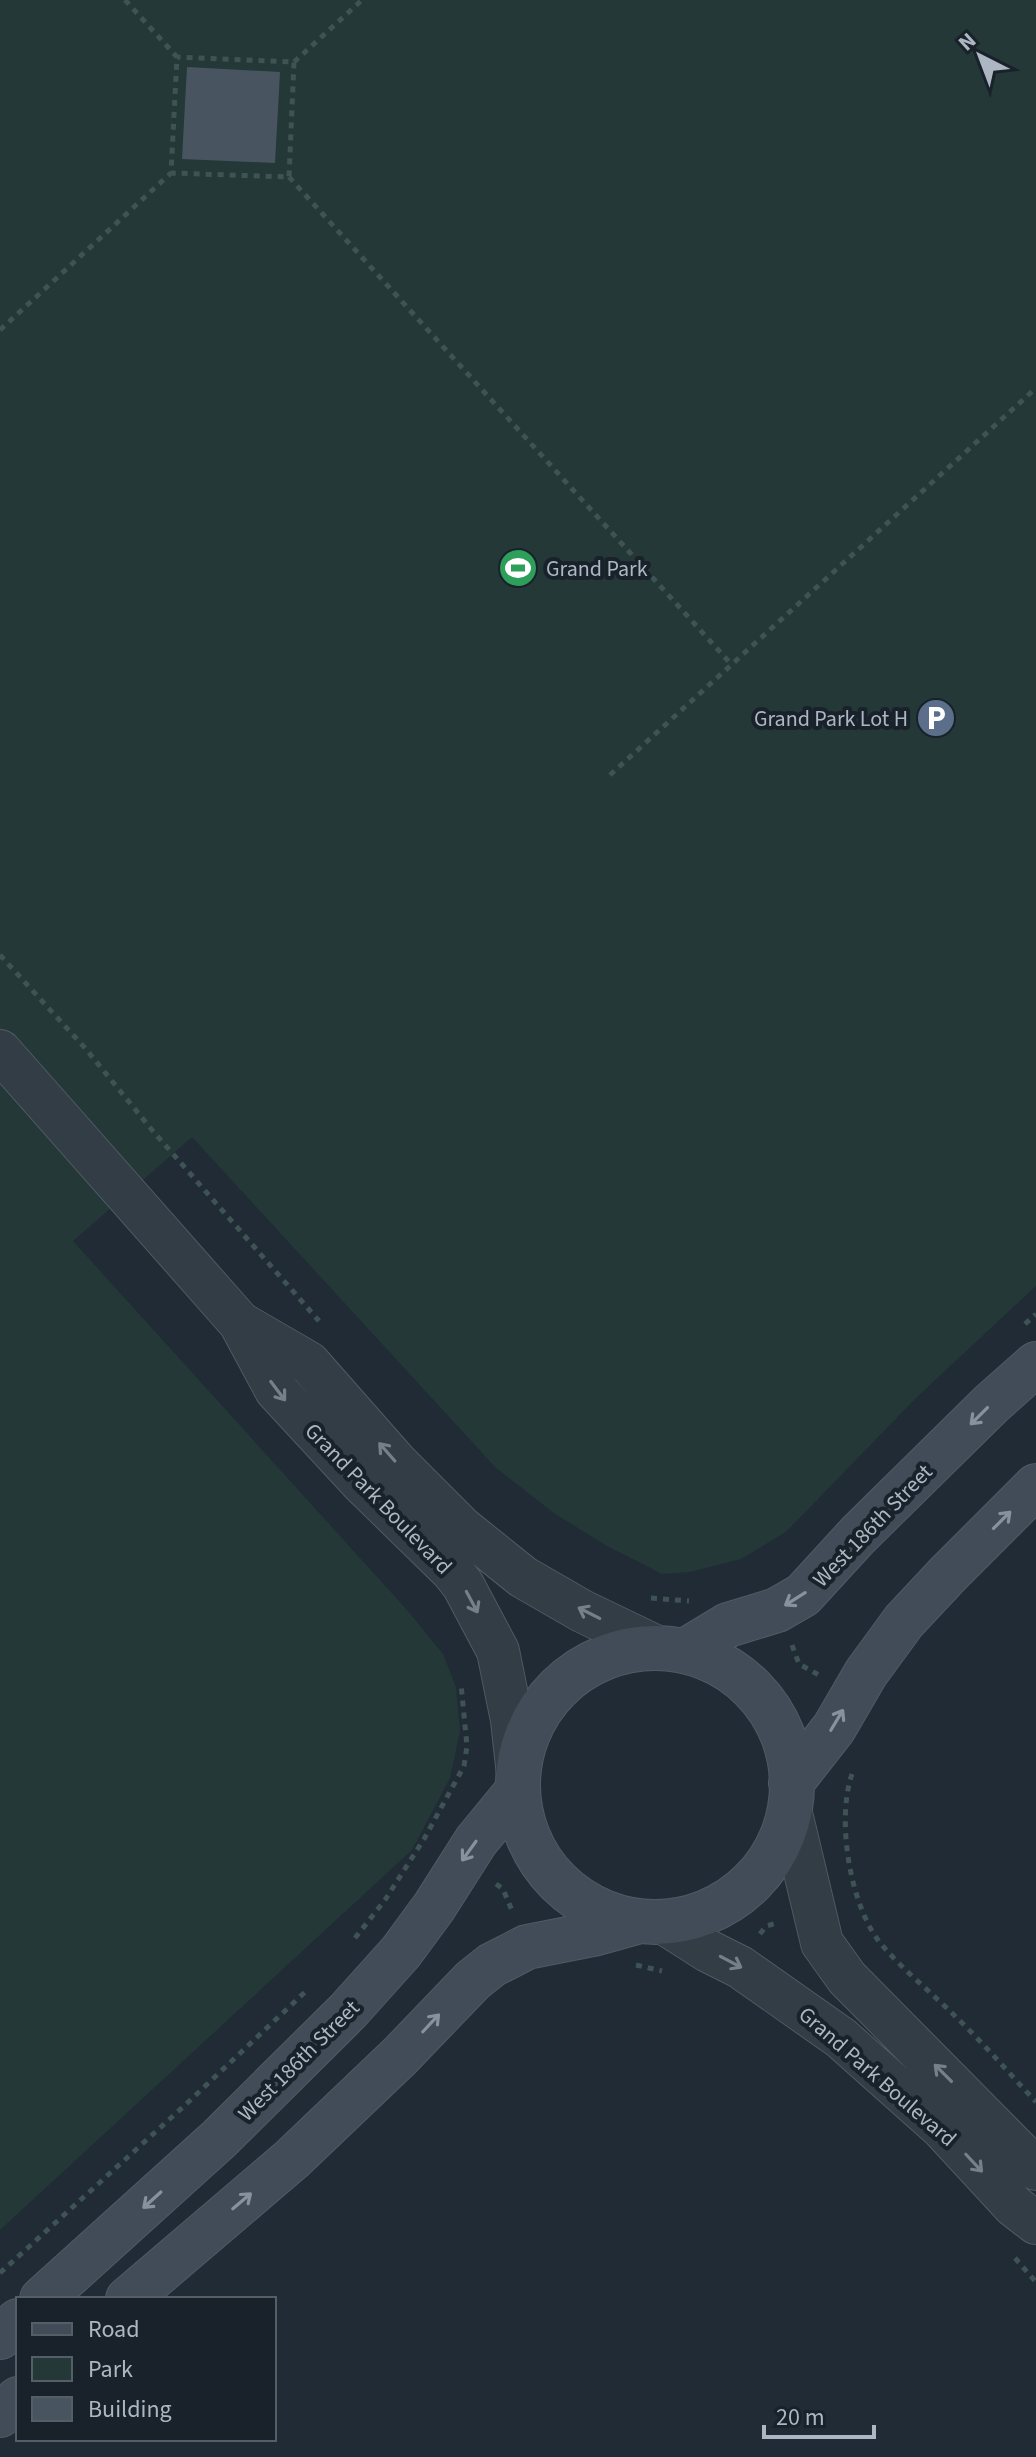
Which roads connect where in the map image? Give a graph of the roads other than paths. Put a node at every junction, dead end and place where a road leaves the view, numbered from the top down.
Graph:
1 (0, 1051) edge
2 (240, 1323) junction
3 (1036, 1364) edge
4 (1036, 1486) edge
5 (672, 1649) junction
6 (518, 1783) junction
7 (791, 1796) junction
8 (651, 1922) junction
9 (1036, 2169) edge
10 (1036, 2223) edge
11 (44, 2297) edge
12 (130, 2297) edge
13 (16, 2323) edge
14 (0, 2337) edge
15 (16, 2401) edge
16 (0, 2415) edge

1 - 2 street, Grand Park Boulevard
5 -> 2 street, Grand Park Boulevard
2 -> 6 street, Grand Park Boulevard
3 -> 5 street, West 186th Street
7 -> 4 street
5 - 6 street
5 - 7 street
6 - 8 street
6 -> 11 street, West 186th Street
7 - 8 street
9 -> 7 street, Grand Park Boulevard
8 -> 10 street, Grand Park Boulevard
12 -> 8 street
13 - 14 street
15 - 16 street

